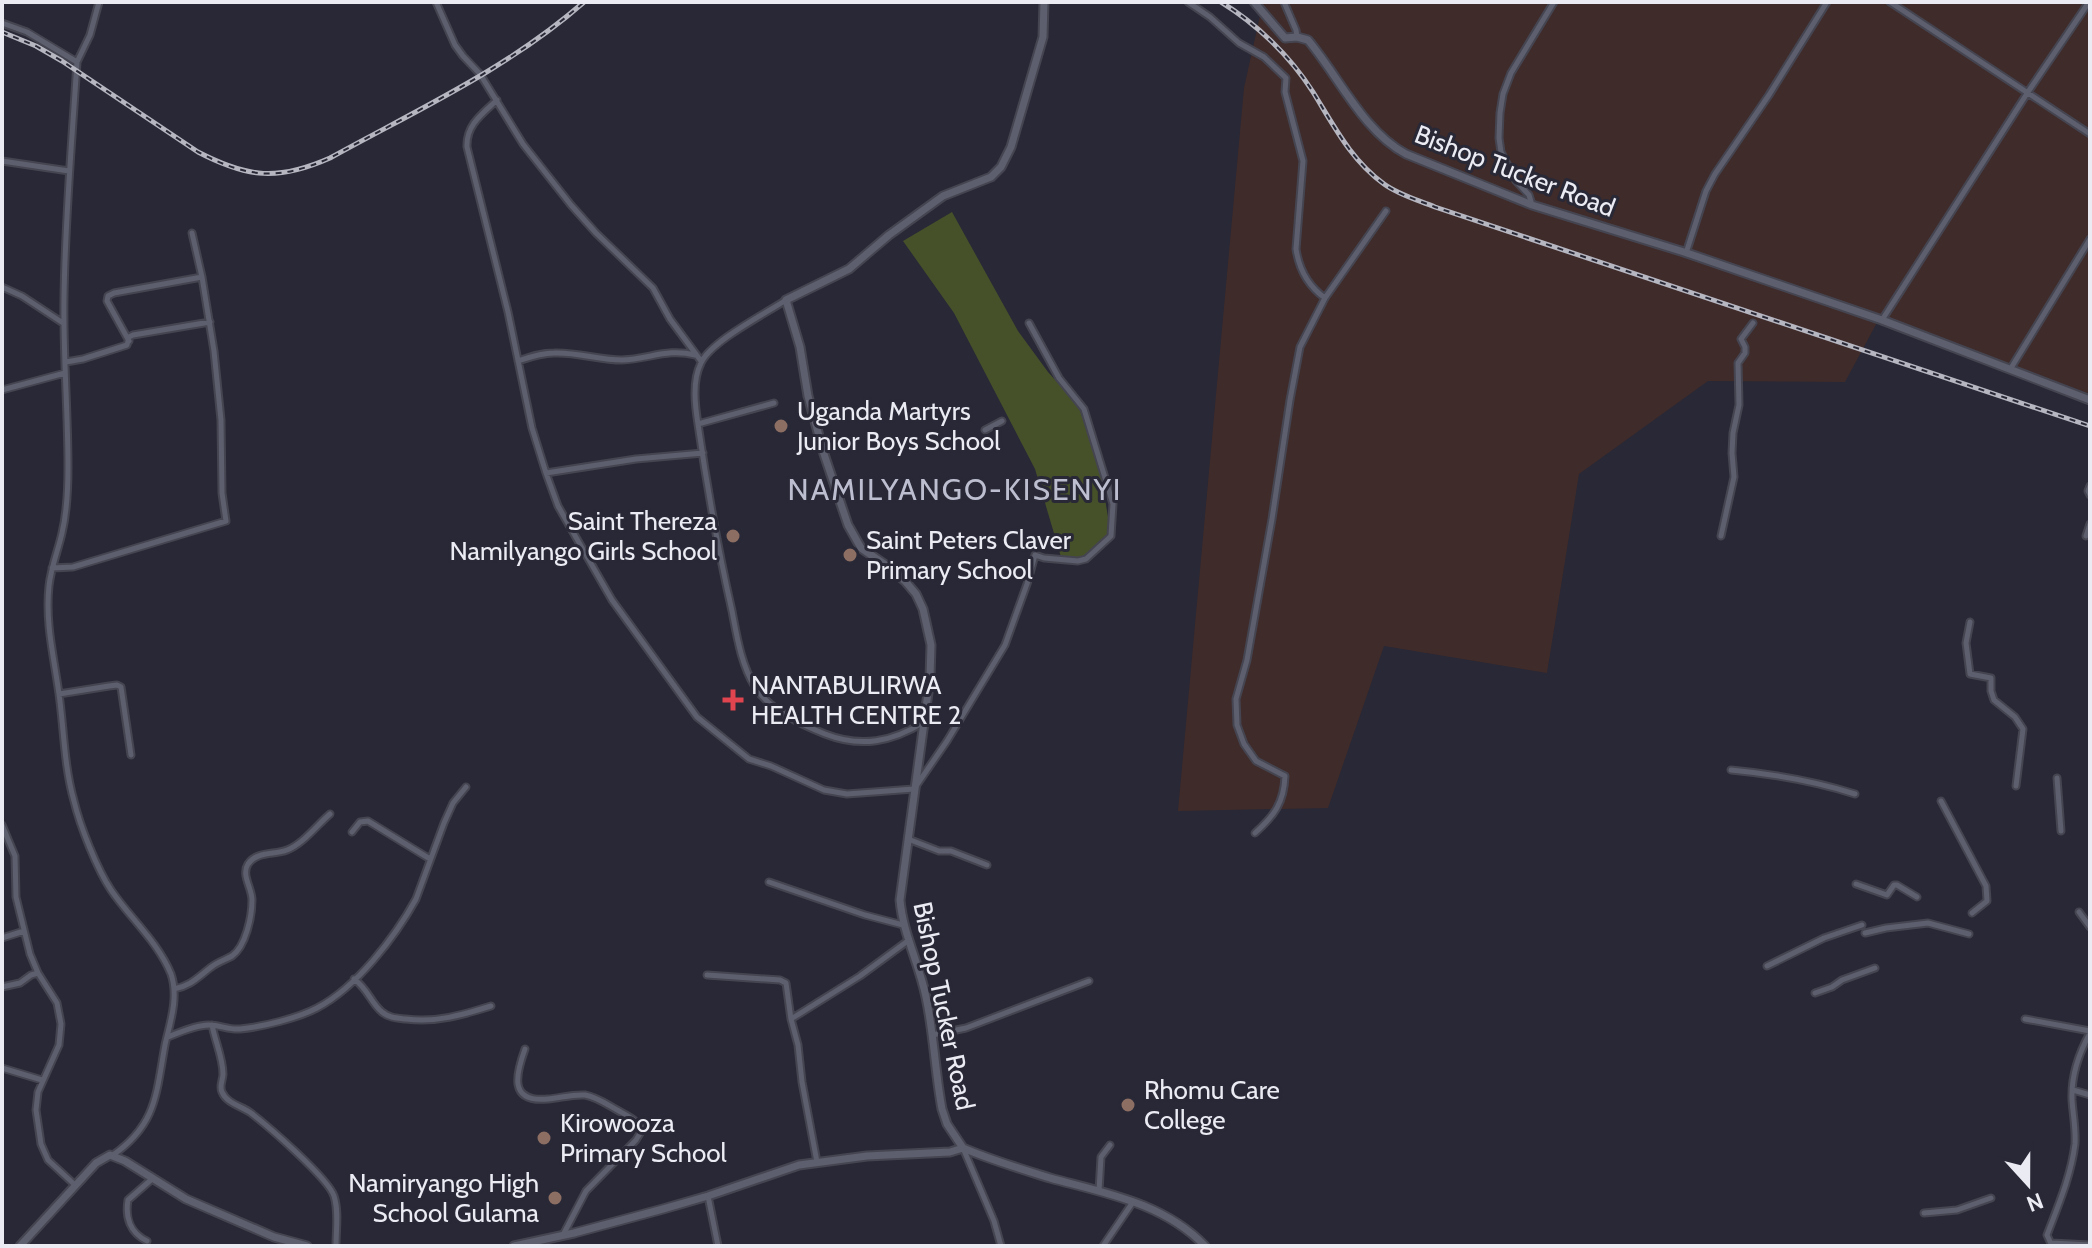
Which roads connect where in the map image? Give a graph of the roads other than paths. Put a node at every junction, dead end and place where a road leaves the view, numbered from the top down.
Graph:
1 (99, 2) edge
2 (436, 2) edge
3 (1044, 2) edge
4 (1188, 2) edge
5 (1254, 2) edge
6 (1284, 2) edge
7 (1554, 2) edge
8 (1827, 2) edge
9 (1890, 2) edge
10 (2089, 2) edge
11 (2, 23) edge
12 (1297, 37) junction
13 (77, 62) junction
14 (2028, 92) junction
15 (497, 100) junction
16 (2090, 134) edge
17 (2, 161) edge
18 (69, 171) junction
19 (1532, 205) junction
20 (1386, 211) dead end
21 (192, 233) dead end
22 (2090, 239) edge
23 (1684, 252) junction
24 (202, 277) junction
25 (2, 287) edge
26 (1325, 298) junction
27 (786, 300) junction
28 (1882, 320) junction
29 (210, 322) junction
30 (64, 323) junction
31 (1029, 323) dead end
32 (1753, 323) dead end
33 (129, 342) junction
34 (696, 355) junction
35 (518, 361) junction
36 (701, 361) junction
37 (65, 362) junction
38 (2011, 368) junction
39 (65, 373) junction
40 (2, 390) edge
41 (2090, 400) edge
42 (774, 403) dead end
43 (1002, 421) dead end
44 (698, 424) junction
45 (985, 430) dead end
46 (703, 453) junction
47 (546, 473) junction
48 (2090, 486) edge
49 (2090, 495) edge
50 (2090, 524) edge
51 (1721, 536) dead end
52 (2086, 536) dead end
53 (52, 568) junction
54 (1970, 622) dead end
55 (59, 694) junction
56 (924, 721) junction
57 (131, 755) dead end
58 (1731, 770) dead end
59 (2057, 778) dead end
60 (2016, 786) dead end
61 (466, 787) dead end
62 (914, 789) junction
63 (1855, 794) dead end
64 (1941, 801) dead end
65 (330, 814) dead end
66 (2, 825) edge
67 (2061, 831) dead end
68 (352, 832) dead end
69 (1255, 833) dead end
70 (907, 839) junction
71 (430, 859) junction
72 (987, 865) dead end
73 (769, 882) dead end
74 (1856, 884) dead end
75 (1917, 897) dead end
76 (2079, 912) dead end
77 (1972, 913) dead end
78 (903, 925) junction
79 (1862, 925) dead end
80 (2090, 927) edge
81 (24, 931) junction
82 (1865, 933) dead end
83 (1969, 934) dead end
84 (2, 938) edge
85 (909, 940) junction
86 (1767, 966) dead end
87 (1875, 968) dead end
88 (38, 973) junction
89 (707, 975) dead end
90 (354, 979) junction
91 (1089, 981) dead end
92 (2, 987) edge
93 (174, 989) junction
94 (1815, 993) dead end
95 (491, 1006) dead end
96 (791, 1019) junction
97 (2025, 1019) dead end
98 (212, 1025) junction
99 (2090, 1032) edge
100 (932, 1035) junction
101 (168, 1037) junction
102 (525, 1049) dead end
103 (2, 1068) edge
104 (42, 1080) junction
105 (2073, 1090) junction
106 (2090, 1095) edge
107 (1110, 1145) dead end
108 (963, 1148) junction
109 (113, 1155) junction
110 (817, 1162) junction
111 (152, 1179) junction
112 (75, 1185) junction
113 (1099, 1191) junction
114 (708, 1196) junction
115 (1991, 1198) dead end
116 (1133, 1201) junction
117 (1924, 1213) dead end
118 (563, 1236) junction
119 (147, 1241) dead end
120 (2051, 1244) edge
121 (2090, 1245) edge
122 (20, 1246) edge
123 (307, 1246) edge
124 (336, 1246) edge
125 (514, 1246) edge
126 (718, 1246) edge
127 (1001, 1246) edge
128 (1103, 1246) edge
129 (1205, 1246) edge

1 - 13 street
2 - 15 street
3 - 27 main road
4 - 26 street
5 - 12 main road, Bishop Tucker Road
6 - 12 street
7 - 19 street
8 - 23 street
9 - 14 street
10 - 14 street
11 - 13 street
12 - 19 main road, Bishop Tucker Road
13 - 18 street
14 - 16 street
14 - 28 street
15 - 34 street
15 - 35 street
17 - 18 street
18 - 30 street
19 - 23 main road, Bishop Tucker Road
20 - 26 street
21 - 24 street
22 - 38 street
23 - 28 main road, Bishop Tucker Road
24 - 29 street
24 - 33 street
25 - 30 street
26 - 69 street
27 - 36 street
27 - 56 main road, Bishop Tucker Road
28 - 38 main road, Bishop Tucker Road
29 - 33 street
29 - 53 street
30 - 37 street
31 - 62 street
32 - 51 street
33 - 37 street
34 - 35 street
34 - 36 street
35 - 47 street
36 - 44 street
37 - 39 street
38 - 41 main road, Bishop Tucker Road
39 - 40 street
39 - 53 street
42 - 44 street
43 - 45 street
44 - 46 street
46 - 47 street
46 - 56 street
47 - 62 street
48 - 49 street
50 - 52 street
53 - 55 street
54 - 60 street
55 - 57 street
55 - 93 street
56 - 62 main road, Bishop Tucker Road
58 - 63 street
59 - 67 street
61 - 71 street
62 - 70 main road, Bishop Tucker Road
64 - 77 street
65 - 93 street
66 - 81 street
68 - 71 street
70 - 72 street
70 - 78 main road, Bishop Tucker Road
71 - 90 street
73 - 78 street
74 - 75 street
76 - 80 street
78 - 85 main road, Bishop Tucker Road
79 - 86 street
81 - 84 street
81 - 88 street
82 - 83 street
85 - 96 street
85 - 100 main road, Bishop Tucker Road
87 - 94 street
88 - 92 street
88 - 104 street
89 - 96 street
90 - 95 street
90 - 98 street
91 - 100 street
93 - 101 street
96 - 110 street
97 - 99 street
98 - 101 street
98 - 124 street
99 - 105 street
100 - 108 main road, Bishop Tucker Road
101 - 109 street
102 - 118 street
103 - 104 street
104 - 112 street
105 - 106 street
105 - 120 street
107 - 113 street
108 - 110 main road, Bishop Tucker Road
108 - 113 main road
108 - 127 street
109 - 111 main road
109 - 112 main road
110 - 114 main road, Bishop Tucker Road
111 - 119 street
111 - 123 main road
112 - 122 main road
113 - 116 main road
114 - 118 main road, Bishop Tucker Road
114 - 126 street
115 - 117 street
116 - 128 street
116 - 129 main road
118 - 125 main road, Bishop Tucker Road
120 - 121 street

